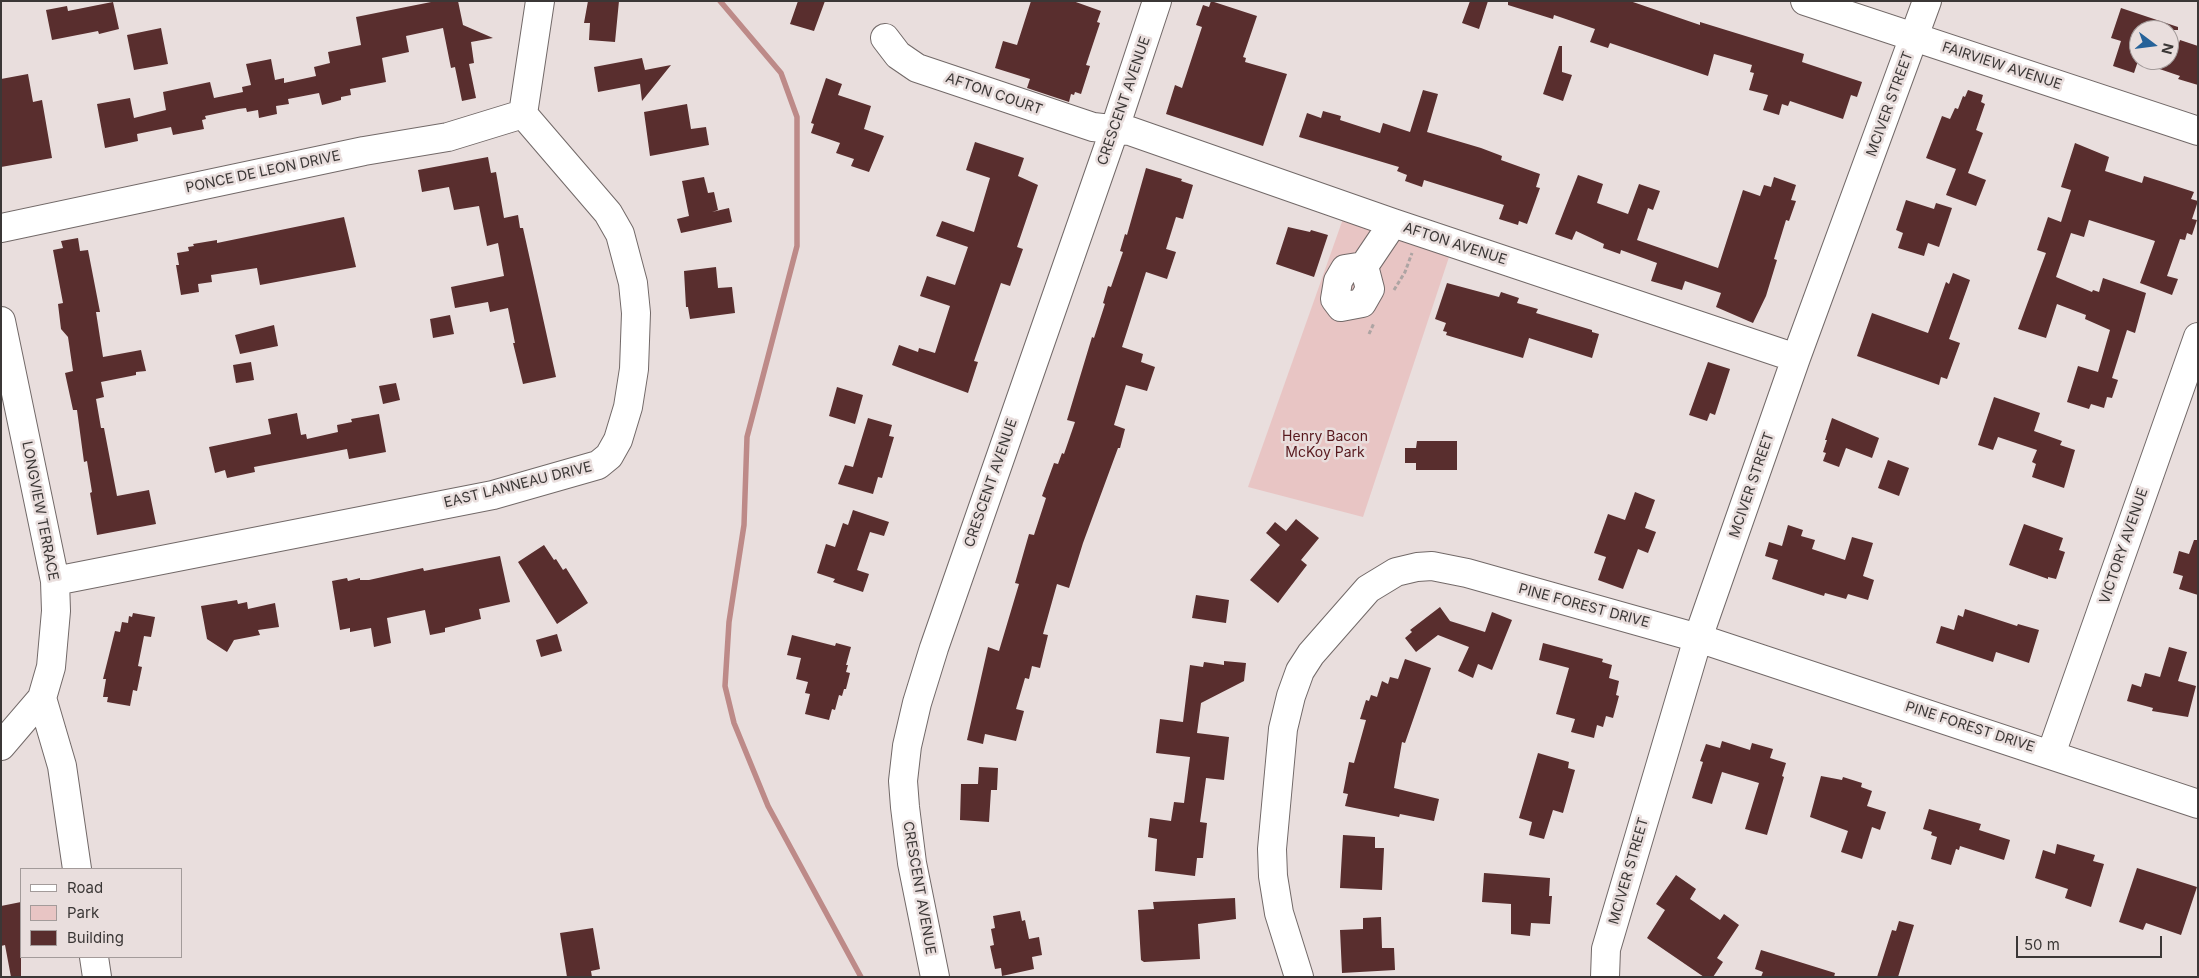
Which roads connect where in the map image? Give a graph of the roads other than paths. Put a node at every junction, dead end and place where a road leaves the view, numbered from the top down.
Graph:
1 (540, 1) edge
2 (1157, 1) edge
3 (1805, 1) edge
4 (1928, 1) edge
5 (1915, 37) junction
6 (885, 38) dead end
7 (523, 114) junction
8 (1115, 128) junction
9 (2198, 131) edge
10 (1393, 223) junction
11 (1, 228) edge
12 (1364, 266) dead end
13 (1, 321) edge
14 (2198, 337) edge
15 (1796, 358) junction
16 (55, 581) junction
17 (1698, 638) junction
18 (42, 698) junction
19 (1, 746) edge
20 (2051, 754) junction
21 (2198, 804) edge
22 (77, 868) edge
23 (94, 958) edge
24 (98, 977) edge
25 (934, 977) edge
26 (1299, 977) edge
27 (1605, 977) edge

1 - 7 street
2 - 8 street, CRESCENT AVENUE
3 - 5 street, FAIRVIEW AVENUE
4 - 5 street, MCIVER STREET
5 - 9 street, FAIRVIEW AVENUE
5 - 15 street, MCIVER STREET
6 - 8 street, AFTON COURT
7 - 11 street, PONCE DE LEON DRIVE
7 - 16 street, EAST LANNEAU DRIVE
8 - 10 street, AFTON AVENUE
8 - 25 street, CRESCENT AVENUE
10 - 12 street
10 - 15 street, AFTON AVENUE
13 - 16 street, LONGVIEW TERRACE
14 - 20 street, VICTORY AVENUE
15 - 17 street, MCIVER STREET
16 - 18 street, LONGVIEW TERRACE
17 - 20 street, PINE FOREST DRIVE
17 - 26 street, PINE FOREST DRIVE
17 - 27 street, MCIVER STREET
18 - 19 street, LONGVIEW TERRACE
18 - 22 street
20 - 21 street, PINE FOREST DRIVE
23 - 24 street

